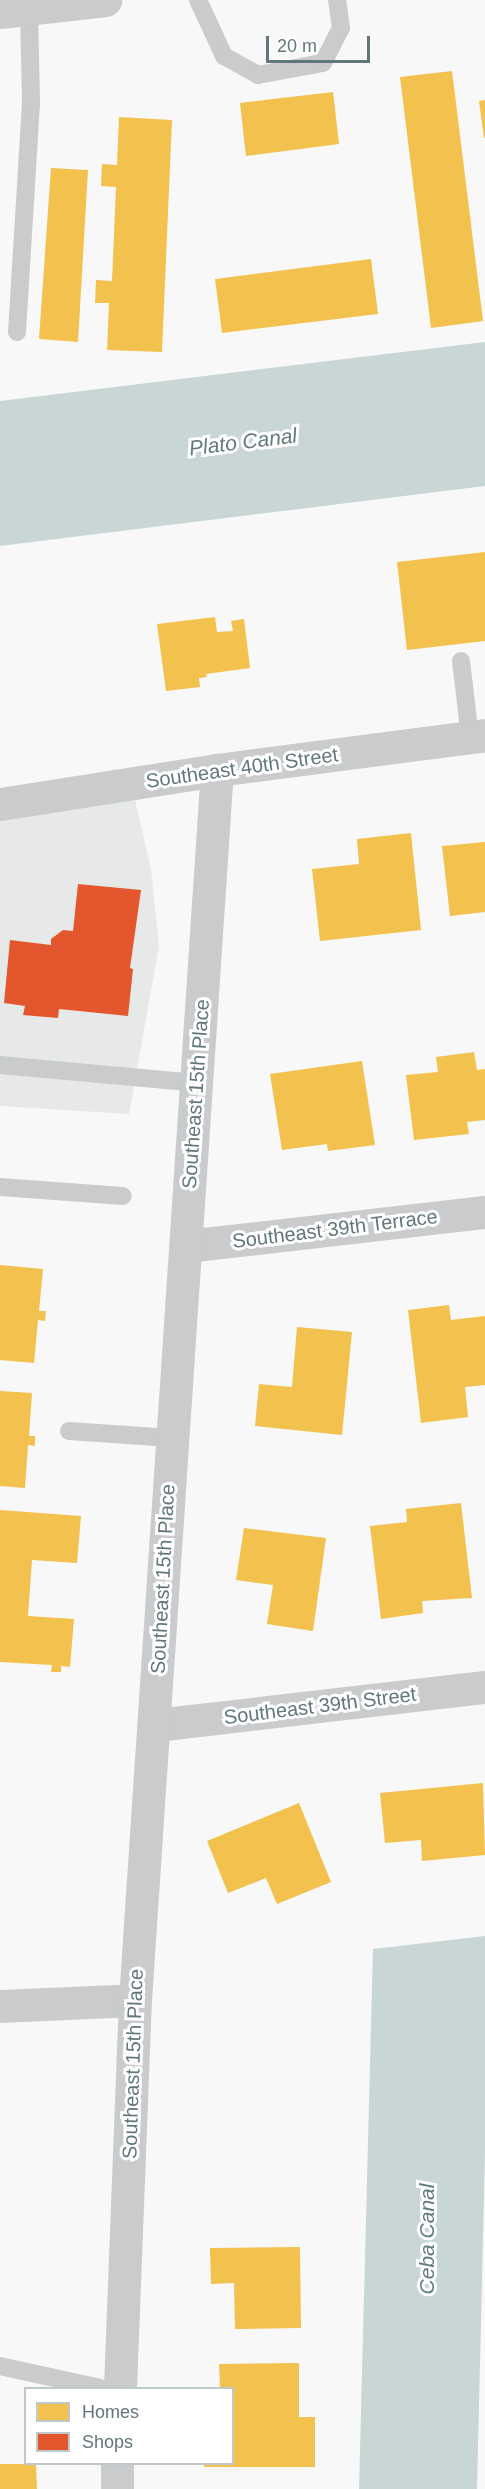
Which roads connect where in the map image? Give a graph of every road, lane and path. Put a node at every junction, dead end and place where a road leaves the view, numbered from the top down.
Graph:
1 (105, 0) edge
2 (198, 0) edge
3 (337, 0) edge
4 (14, 10) edge
5 (17, 332) dead end
6 (461, 662) dead end
7 (478, 736) edge
8 (217, 770) junction
9 (0, 804) edge
10 (0, 1065) edge
11 (196, 1083) junction
12 (0, 1187) edge
13 (123, 1196) dead end
14 (485, 1212) edge
15 (186, 1246) junction
16 (69, 1431) dead end
17 (171, 1438) junction
18 (485, 1688) edge
19 (156, 1725) junction
20 (135, 2000) junction
21 (0, 2006) edge
22 (0, 2366) edge
23 (95, 2387) edge
24 (120, 2387) edge
25 (117, 2465) edge
26 (117, 2489) edge

1 - 4 street
2 - 3 lane
4 - 5 lane
6 - 7 lane
7 - 8 street, Southeast 40th Street
8 - 9 street, Southeast 40th Street
8 - 11 street, Southeast 15th Place
10 - 11 lane
11 - 15 street, Southeast 15th Place
12 - 13 lane
14 - 15 street, Southeast 39th Terrace
15 - 17 street, Southeast 15th Place
16 - 17 lane
17 - 19 street, Southeast 15th Place
18 - 19 street, Southeast 39th Street
19 - 20 street, Southeast 15th Place
20 - 21 street
20 - 24 street, Southeast 15th Place
22 - 23 lane
25 - 26 street

